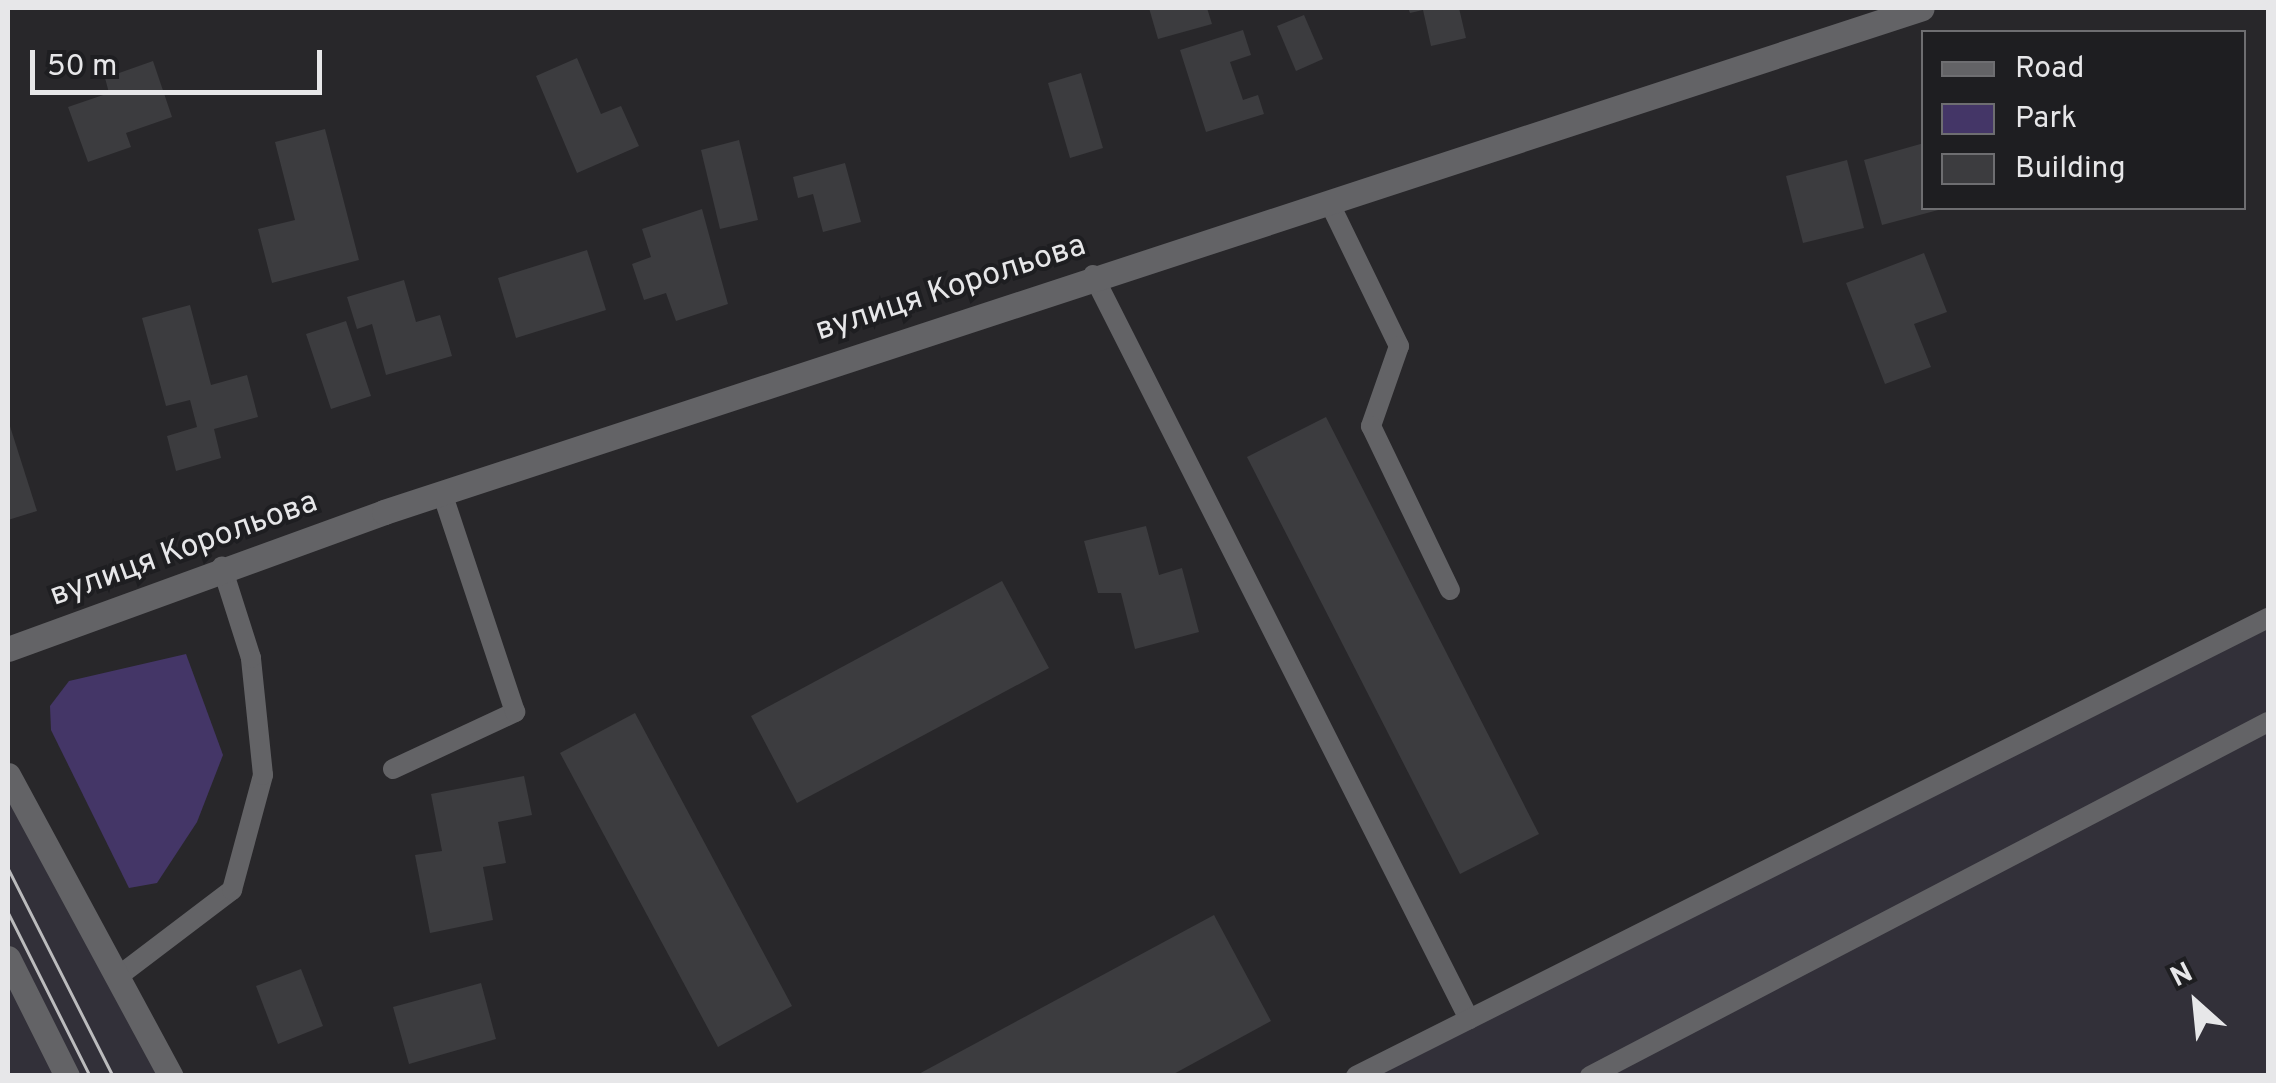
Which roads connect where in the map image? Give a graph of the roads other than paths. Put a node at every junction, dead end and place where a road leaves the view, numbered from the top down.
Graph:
1 (1922, 8) edge
2 (1330, 204) junction
3 (1093, 275) junction
4 (442, 493) junction
5 (222, 567) junction
6 (1450, 590) dead end
7 (2268, 618) edge
8 (8, 649) edge
9 (2268, 722) edge
10 (392, 769) dead end
11 (8, 776) edge
12 (8, 958) edge
13 (120, 975) junction
14 (1469, 1019) junction
15 (67, 1076) edge
16 (171, 1076) edge
17 (1356, 1076) edge
18 (1590, 1076) edge

1 - 2 main road, вулиця Корольова
2 - 3 main road, вулиця Корольова
2 - 6 lane
3 - 4 main road, вулиця Корольова
3 - 14 lane
4 - 5 main road, вулиця Корольова
4 - 10 lane
5 - 8 main road, вулиця Корольова
5 - 13 lane
7 - 14 lane
9 - 18 lane
11 - 13 main road
12 - 15 main road
13 - 16 main road
14 - 17 lane

